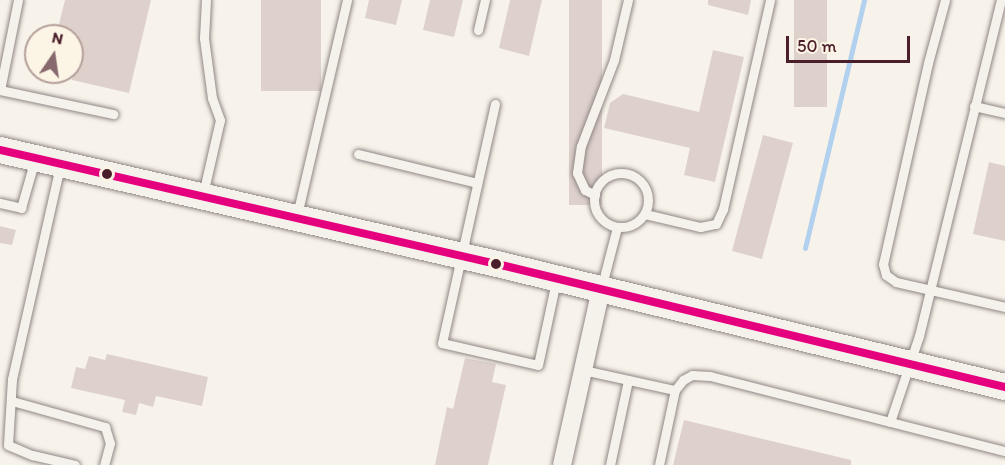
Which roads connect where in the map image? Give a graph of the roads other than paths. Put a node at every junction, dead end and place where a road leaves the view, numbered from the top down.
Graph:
1 (18, 0) edge
2 (206, 0) edge
3 (346, 0) edge
4 (485, 0) edge
5 (628, 0) edge
6 (770, 0) edge
7 (945, 0) edge
8 (1001, 0) edge
9 (478, 30) dead end
10 (0, 90) edge
11 (495, 104) dead end
12 (974, 106) junction
13 (1005, 113) edge
14 (112, 114) dead end
15 (0, 150) edge
16 (358, 154) dead end
17 (35, 158) junction
18 (60, 164) junction
19 (477, 183) junction
20 (594, 195) junction
21 (202, 196) junction
22 (0, 203) edge
23 (645, 214) junction
24 (296, 218) junction
25 (617, 227) junction
26 (460, 255) junction
27 (556, 278) junction
28 (601, 289) junction
29 (929, 290) junction
30 (1005, 307) edge
31 (910, 363) junction
32 (583, 370) junction
33 (628, 380) junction
34 (1005, 387) edge
35 (675, 390) junction
36 (12, 401) junction
37 (890, 422) junction
38 (1005, 451) edge
39 (75, 465) edge
40 (104, 465) edge
41 (562, 465) edge
42 (610, 465) edge
43 (659, 465) edge

1 - 10 lane
2 - 21 lane
3 - 24 lane
4 - 9 lane
5 - 20 lane
6 - 23 lane
7 - 29 lane
8 - 12 lane
10 - 14 lane
11 - 19 lane
12 - 13 lane
12 - 29 lane
15 - 17 main road
16 - 19 lane
17 - 18 main road
17 - 22 lane
18 - 21 main road
18 - 36 lane
19 - 26 lane
20 - 23 lane
20 - 25 lane
21 - 24 main road
23 - 25 lane
24 - 26 main road
25 - 28 lane
26 - 27 main road
26 - 27 lane
27 - 28 main road
28 - 31 main road
28 - 32 street
29 - 30 lane
29 - 31 lane
31 - 34 main road
31 - 37 lane
32 - 33 lane
32 - 41 street
33 - 35 lane
33 - 42 lane
35 - 37 lane
35 - 43 lane
36 - 39 lane
36 - 40 lane
37 - 38 lane

